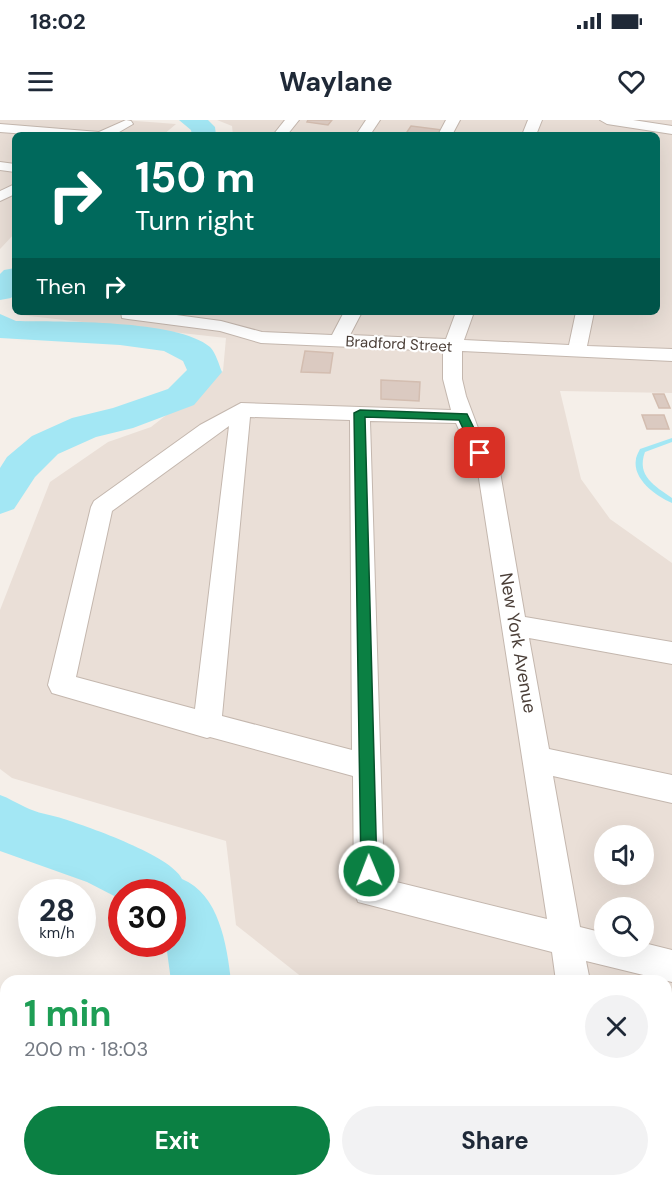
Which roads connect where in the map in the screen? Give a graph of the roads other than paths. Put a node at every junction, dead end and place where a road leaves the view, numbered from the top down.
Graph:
1 (292, 120) edge
2 (607, 120) edge
3 (126, 124) dead end
4 (0, 128) edge
5 (623, 129) edge
6 (672, 130) edge
7 (54, 132) edge
8 (110, 132) edge
9 (282, 132) edge
10 (162, 315) edge
11 (351, 315) edge
12 (464, 315) edge
13 (584, 315) edge
14 (227, 319) edge
15 (338, 341) junction
16 (453, 347) junction
17 (577, 350) junction
18 (672, 355) edge
19 (241, 410) junction
20 (360, 413) junction
21 (463, 417) junction
22 (515, 625) junction
23 (672, 653) edge
24 (207, 726) junction
25 (538, 760) junction
26 (367, 767) junction
27 (672, 789) edge
28 (567, 941) junction
29 (672, 966) edge
30 (572, 975) edge

1 - 9 street
2 - 5 street
3 - 8 street
4 - 7 street
5 - 6 street
10 - 14 street, Bradford Street
11 - 15 street
12 - 16 street, New York Avenue
13 - 17 street
14 - 15 street, Bradford Street
15 - 16 street, Bradford Street
16 - 17 street, Bradford Street
16 - 21 street, New York Avenue
17 - 18 street, Bradford Street
19 - 20 street
19 - 24 street
19 - 24 street
20 - 21 street
20 - 26 street
21 - 22 street, New York Avenue
22 - 23 street
22 - 25 street, New York Avenue
24 - 26 street
25 - 27 street
25 - 28 street, New York Avenue
26 - 28 street
28 - 29 street
28 - 30 street, New York Avenue

